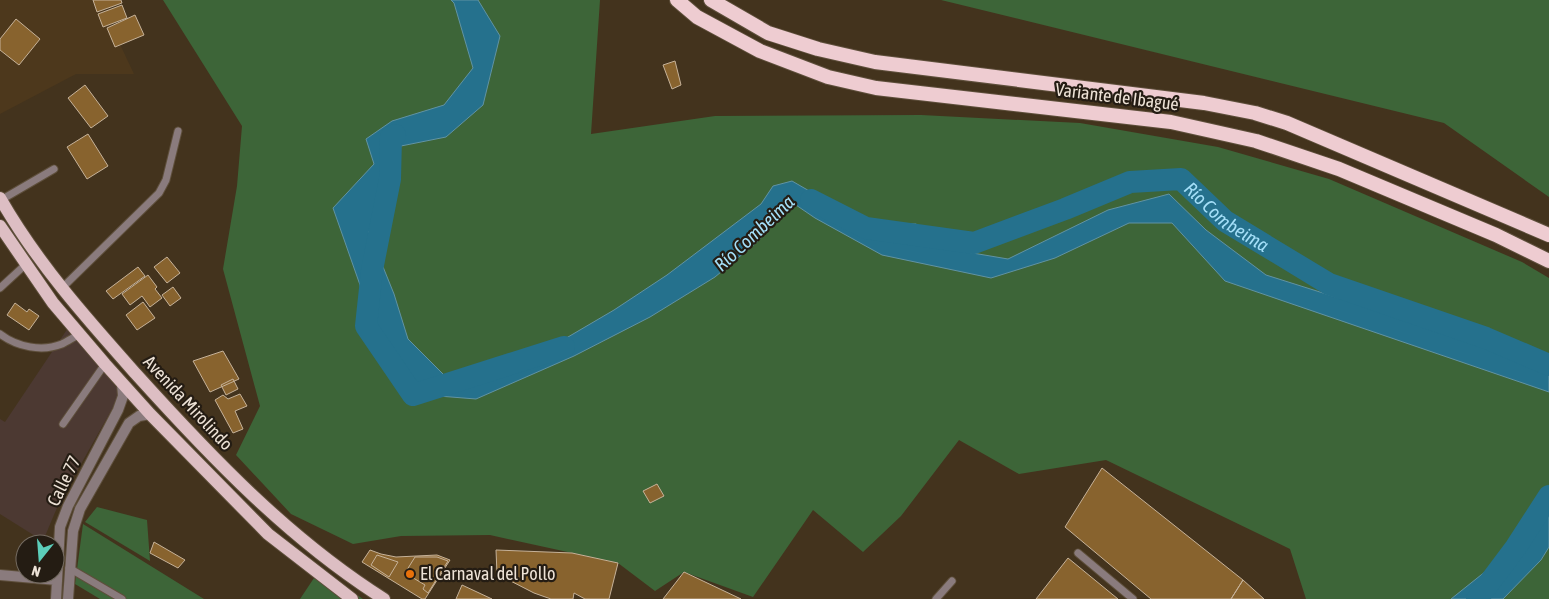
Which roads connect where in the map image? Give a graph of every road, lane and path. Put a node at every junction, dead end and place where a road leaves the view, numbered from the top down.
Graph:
1 (677, 0) edge
2 (711, 0) edge
3 (178, 131) dead end
4 (54, 169) dead end
5 (0, 199) edge
6 (0, 226) edge
7 (1549, 235) edge
8 (1549, 261) edge
9 (25, 265) junction
10 (0, 288) edge
11 (62, 288) junction
12 (0, 334) edge
13 (80, 334) junction
14 (105, 364) junction
15 (122, 384) junction
16 (150, 414) junction
17 (63, 424) dead end
18 (60, 534) edge
19 (1078, 553) dead end
20 (65, 568) edge
21 (69, 568) junction
22 (0, 576) edge
23 (15, 577) edge
24 (952, 581) dead end
25 (57, 584) edge
26 (56, 599) edge
27 (68, 599) edge
28 (122, 599) edge
29 (352, 599) edge
30 (384, 599) edge
31 (936, 599) edge
32 (1133, 599) edge

1 - 8 highway, Variante de Ibagué
2 - 7 highway, Variante de Ibagué
3 - 11 lane
4 - 5 lane
5 - 11 main road, Avenida Mirolindo
6 - 9 main road, Avenida Mirolindo
9 - 10 lane
9 - 13 main road, Avenida Mirolindo
11 - 30 main road, Avenida Mirolindo
12 - 13 lane
13 - 14 main road, Avenida Mirolindo
14 - 15 main road, Avenida Mirolindo
14 - 17 lane
15 - 16 main road, Avenida Mirolindo
15 - 18 street, Calle 77
16 - 21 street, Calle 77
16 - 29 main road, Avenida Mirolindo
19 - 32 lane
20 - 21 street
21 - 27 street, Calle 77
21 - 28 lane
22 - 23 street
24 - 31 lane
25 - 26 street, Calle 77

